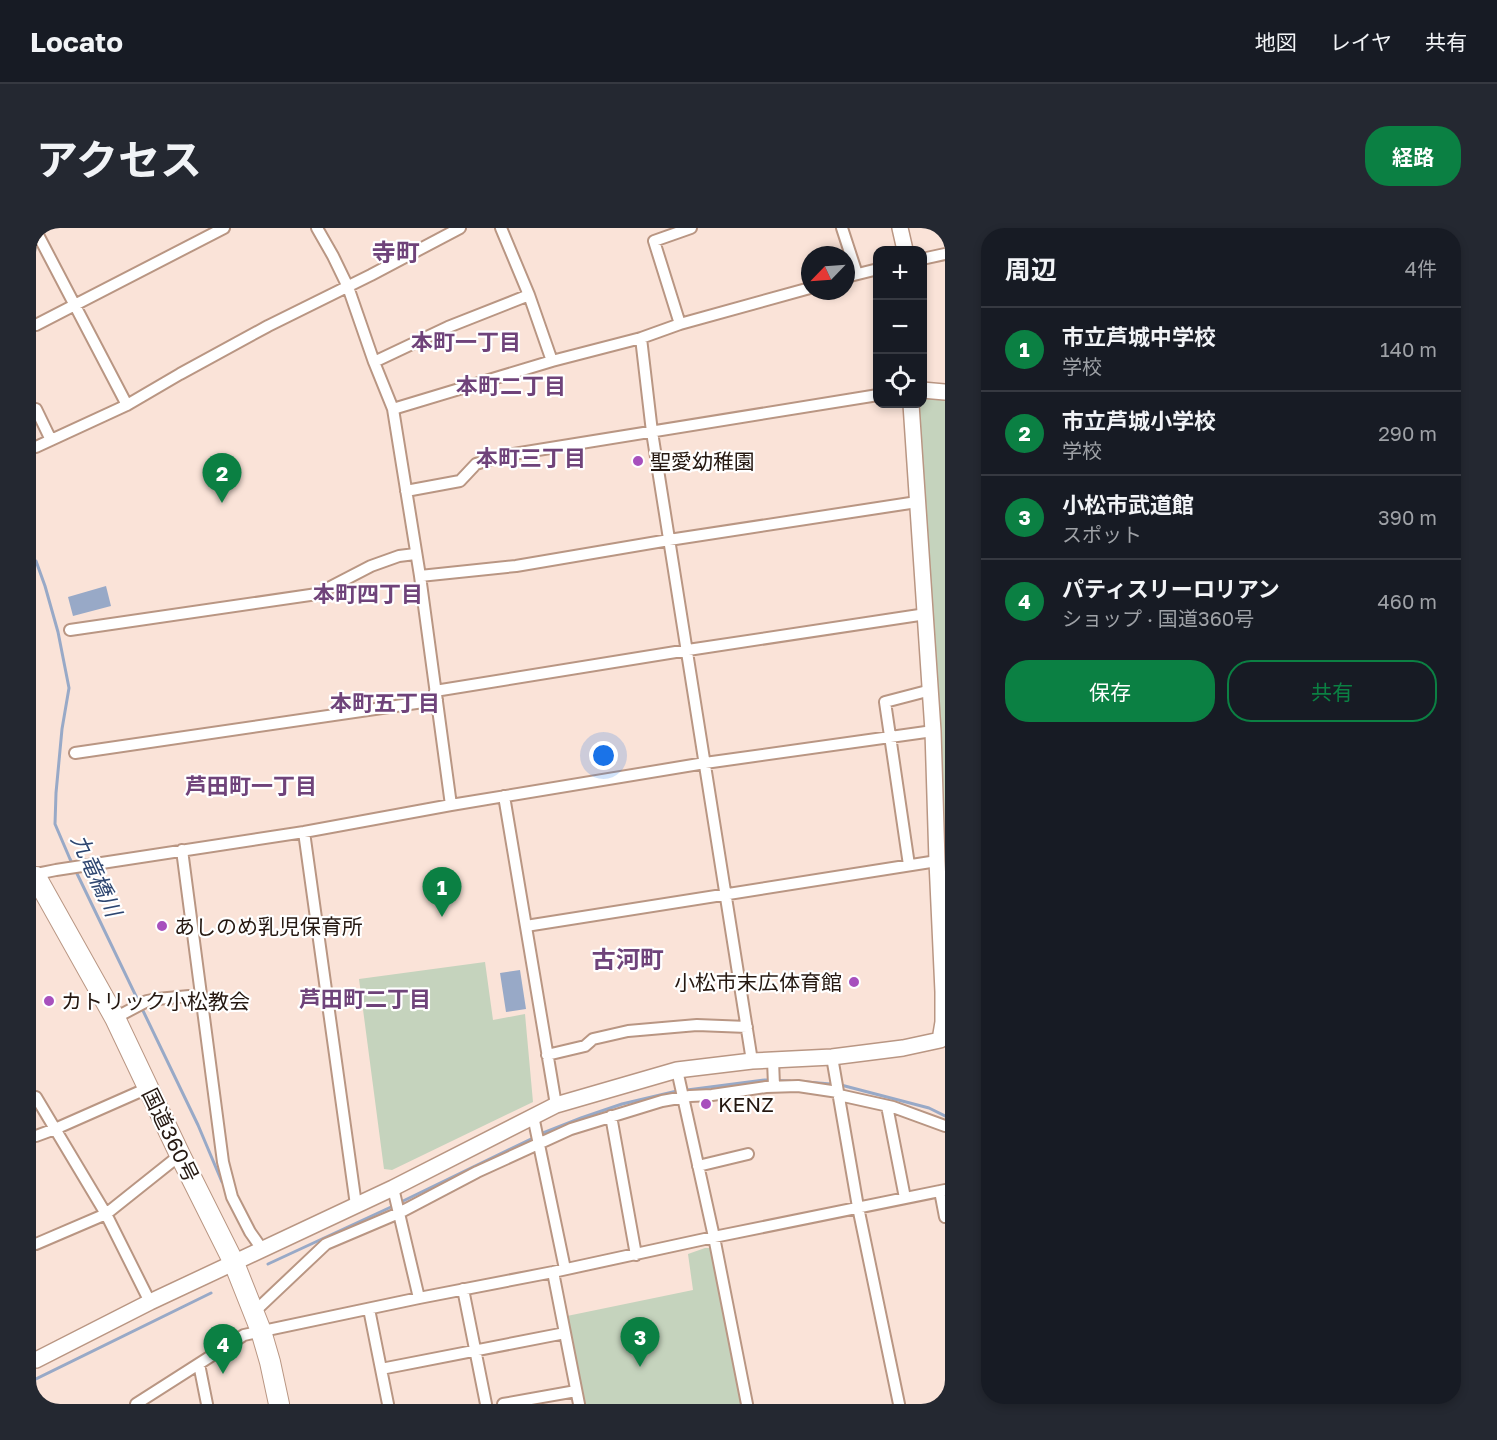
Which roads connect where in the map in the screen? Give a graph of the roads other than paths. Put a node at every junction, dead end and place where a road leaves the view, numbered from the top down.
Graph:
1 (224, 228) edge
2 (317, 228) edge
3 (460, 228) edge
4 (501, 228) edge
5 (691, 228) edge
6 (842, 228) edge
7 (900, 228) edge
8 (36, 231) edge
9 (667, 233) edge
10 (845, 246) edge
11 (904, 246) edge
12 (945, 254) edge
13 (927, 258) edge
14 (873, 270) edge
15 (855, 274) edge
16 (348, 287) junction
17 (801, 290) edge
18 (530, 295) junction
19 (75, 304) junction
20 (680, 324) junction
21 (36, 326) edge
22 (640, 338) junction
23 (552, 361) junction
24 (374, 362) junction
25 (927, 390) edge
26 (945, 392) edge
27 (873, 396) edge
28 (127, 405) junction
29 (911, 408) edge
30 (36, 409) edge
31 (393, 409) junction
32 (652, 432) junction
33 (51, 440) junction
34 (36, 447) edge
35 (406, 491) junction
36 (917, 502) junction
37 (669, 540) junction
38 (415, 554) junction
39 (420, 576) junction
40 (926, 614) junction
41 (70, 630) dead end
42 (688, 650) junction
43 (931, 690) junction
44 (436, 696) junction
45 (933, 732) junction
46 (890, 738) junction
47 (75, 753) dead end
48 (705, 764) junction
49 (504, 796) junction
50 (452, 805) junction
51 (304, 832) junction
52 (182, 850) junction
53 (937, 861) junction
54 (909, 865) junction
55 (36, 876) edge
56 (726, 893) junction
57 (526, 926) junction
58 (200, 995) junction
59 (115, 1018) junction
60 (747, 1027) junction
61 (942, 1045) edge
62 (547, 1055) junction
63 (832, 1057) junction
64 (752, 1061) junction
65 (774, 1067) junction
66 (677, 1070) junction
67 (774, 1086) junction
68 (148, 1088) junction
69 (838, 1094) junction
70 (683, 1097) junction
71 (36, 1098) edge
72 (556, 1104) junction
73 (887, 1106) junction
74 (533, 1116) junction
75 (611, 1116) junction
76 (945, 1126) edge
77 (55, 1129) junction
78 (36, 1136) edge
79 (539, 1144) junction
80 (748, 1154) dead end
81 (180, 1155) junction
82 (698, 1166) junction
83 (393, 1188) junction
84 (942, 1190) edge
85 (905, 1198) junction
86 (356, 1205) junction
87 (858, 1207) junction
88 (399, 1213) junction
89 (106, 1214) junction
90 (945, 1217) edge
91 (714, 1237) junction
92 (36, 1244) edge
93 (262, 1249) junction
94 (636, 1255) junction
95 (234, 1263) junction
96 (566, 1269) junction
97 (553, 1272) junction
98 (463, 1289) junction
99 (419, 1298) junction
100 (150, 1302) junction
101 (369, 1309) junction
102 (253, 1312) junction
103 (261, 1331) junction
104 (565, 1333) junction
105 (475, 1351) junction
106 (36, 1360) edge
107 (199, 1364) junction
108 (381, 1369) junction
109 (576, 1391) junction
110 (136, 1404) edge
111 (207, 1404) edge
112 (279, 1404) edge
113 (388, 1404) edge
114 (486, 1404) edge
115 (502, 1404) edge
116 (579, 1404) edge
117 (747, 1404) edge
118 (899, 1404) edge

1 - 19 street
2 - 16 street
3 - 16 street
4 - 18 street
5 - 9 street
6 - 10 street
7 - 11 street
8 - 19 street
9 - 20 street
12 - 13 street
14 - 15 street
16 - 24 street
16 - 28 street
17 - 20 street
18 - 23 street
18 - 24 street
19 - 21 street
19 - 28 street
20 - 22 street
22 - 23 street
22 - 32 street
23 - 31 street
24 - 31 street
25 - 26 street
27 - 32 street
28 - 33 street
29 - 36 street
30 - 33 street
31 - 35 street
32 - 35 street
32 - 37 street
33 - 34 street
35 - 38 street
36 - 37 street
36 - 40 street
37 - 39 street
37 - 42 street
38 - 39 street
38 - 41 street
39 - 44 street
40 - 42 street
40 - 43 street
42 - 44 street
42 - 48 street
43 - 45 street
43 - 46 street
44 - 47 street
44 - 50 street
45 - 46 street
45 - 53 street
46 - 48 street
46 - 54 street
48 - 49 street
48 - 56 street
49 - 50 street
49 - 57 street
50 - 51 street
51 - 52 street
51 - 86 street
52 - 55 street
52 - 58 street
53 - 54 street
53 - 61 street
54 - 56 street
55 - 59 highway, 国道360号
56 - 57 street
56 - 60 street
57 - 62 street
58 - 59 street
58 - 93 street
59 - 68 highway, 国道360号
60 - 62 street
60 - 64 street
61 - 63 street
62 - 72 street
63 - 65 street
63 - 69 street
64 - 65 street
64 - 66 street
65 - 67 street
66 - 70 street
66 - 72 street
67 - 69 street
67 - 70 street
68 - 77 street
68 - 81 highway, 国道360号
69 - 73 street
69 - 87 street
70 - 75 street
70 - 82 street
71 - 77 street
72 - 74 street
73 - 76 street
73 - 85 street
74 - 79 street
74 - 83 street
75 - 79 street
75 - 94 street
77 - 78 street
77 - 89 street
79 - 88 street
79 - 96 street
80 - 82 street
81 - 89 street
81 - 95 highway, 国道360号
82 - 91 street
83 - 86 street
83 - 88 street
84 - 85 street
84 - 90 street
85 - 87 street
86 - 93 street
87 - 91 street
87 - 118 street
88 - 99 street
88 - 102 street
89 - 92 street
89 - 100 street
91 - 94 street
91 - 117 street
93 - 95 street
94 - 96 street
95 - 100 street
95 - 102 highway, 国道360号
96 - 97 street
97 - 98 street
97 - 104 street
98 - 99 street
98 - 105 street
99 - 101 street
100 - 106 street
101 - 103 street
101 - 108 street
102 - 103 highway, 国道360号
103 - 107 street
103 - 112 highway, 国道360号
104 - 105 street
104 - 109 street
105 - 108 street
105 - 114 street
107 - 110 street
107 - 111 street
108 - 113 street
109 - 115 street
109 - 116 street

